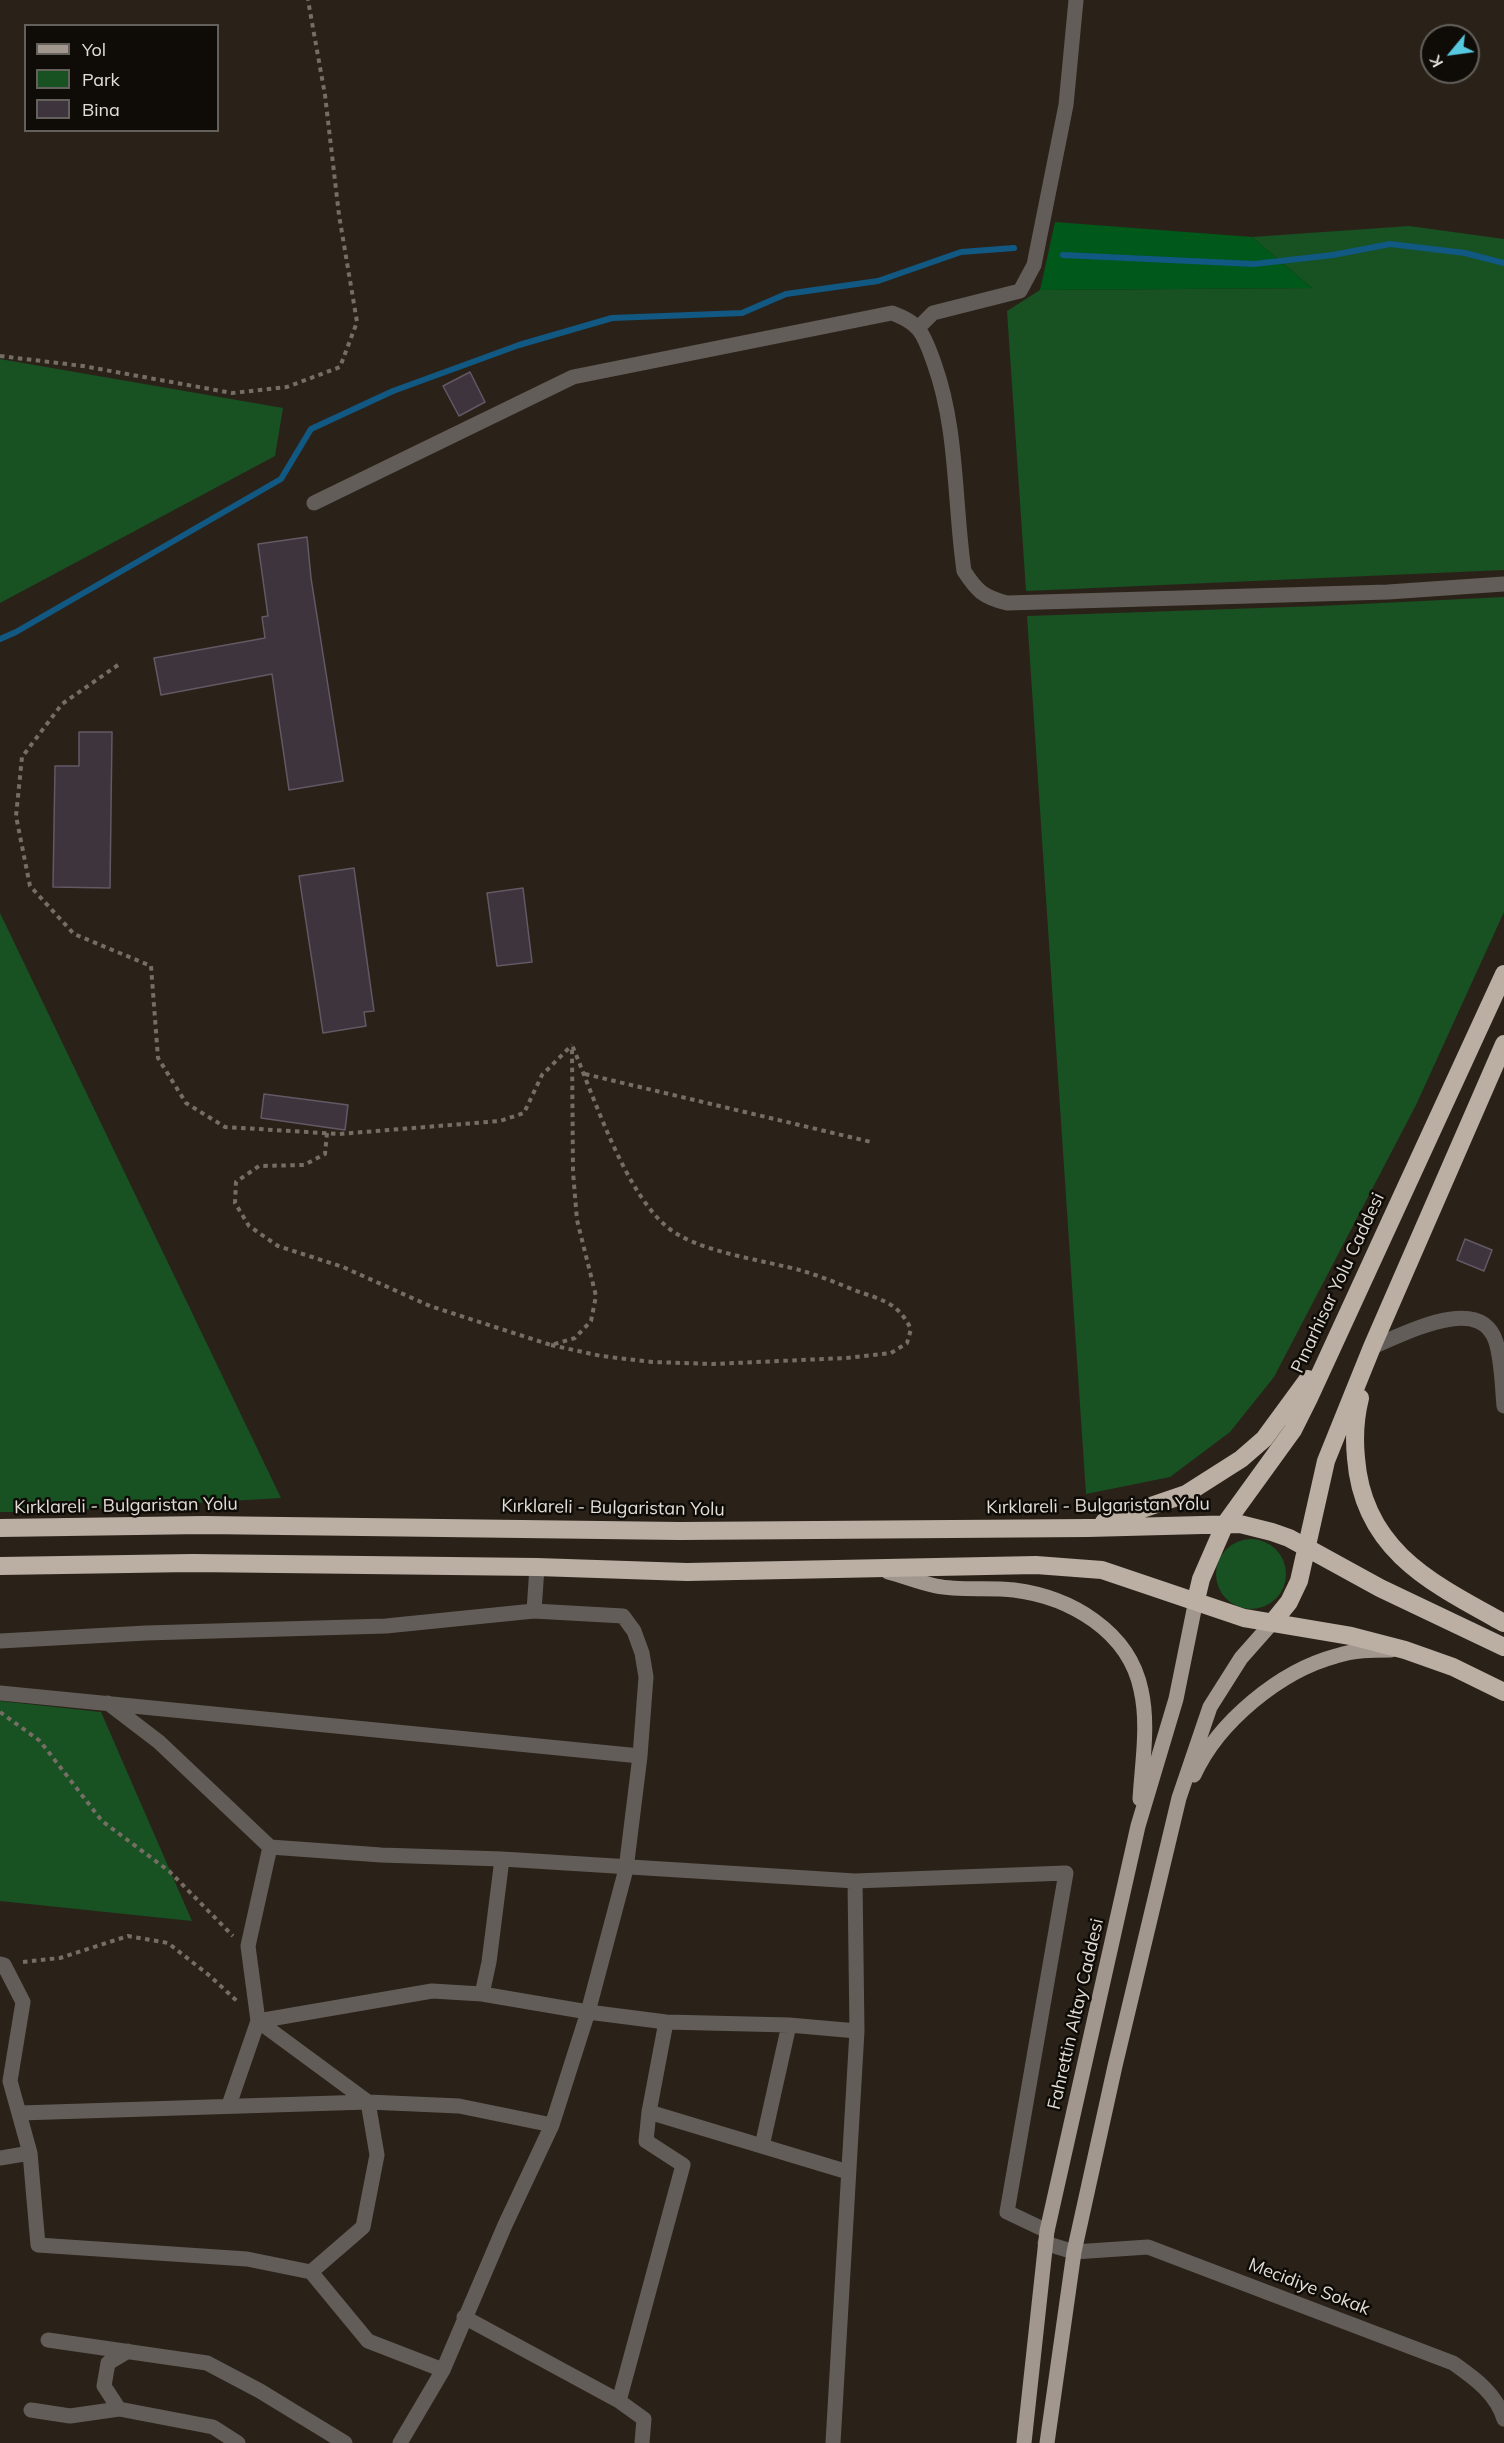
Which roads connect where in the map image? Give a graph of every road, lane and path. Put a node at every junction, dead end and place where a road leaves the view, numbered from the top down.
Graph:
1 (308, 0) edge
2 (1076, 0) edge
3 (918, 328) junction
4 (0, 356) edge
5 (314, 503) dead end
6 (1504, 584) edge
7 (118, 665) dead end
8 (1504, 974) edge
9 (1504, 1044) edge
10 (572, 1045) junction
11 (585, 1074) junction
12 (327, 1133) junction
13 (871, 1142) dead end
14 (551, 1345) junction
15 (1372, 1347) junction
16 (1331, 1352) junction
17 (1504, 1406) edge
18 (1225, 1524) junction
19 (0, 1528) edge
20 (1088, 1528) junction
21 (1306, 1547) junction
22 (0, 1566) edge
23 (537, 1567) junction
24 (876, 1568) junction
25 (1196, 1600) junction
26 (534, 1611) junction
27 (1272, 1623) junction
28 (1504, 1623) edge
29 (0, 1641) edge
30 (1504, 1647) edge
31 (1405, 1650) junction
32 (1504, 1692) edge
33 (0, 1693) edge
34 (108, 1703) junction
35 (0, 1712) edge
36 (640, 1756) junction
37 (1138, 1826) junction
38 (1169, 1836) junction
39 (270, 1847) junction
40 (502, 1859) junction
41 (626, 1869) junction
42 (855, 1881) junction
43 (249, 1951) junction
44 (2, 1964) edge
45 (482, 1994) junction
46 (588, 2012) junction
47 (258, 2021) junction
48 (666, 2022) junction
49 (789, 2025) junction
50 (857, 2031) junction
51 (368, 2102) junction
52 (229, 2105) junction
53 (649, 2112) junction
54 (20, 2113) junction
55 (552, 2124) junction
56 (762, 2146) junction
57 (30, 2153) junction
58 (0, 2158) edge
59 (848, 2172) junction
60 (1046, 2237) junction
61 (1074, 2252) junction
62 (311, 2272) junction
63 (464, 2317) junction
64 (48, 2340) dead end
65 (128, 2351) junction
66 (443, 2370) junction
67 (619, 2401) junction
68 (119, 2409) junction
69 (31, 2410) dead end
70 (1504, 2420) edge
71 (238, 2443) edge
72 (345, 2443) edge
73 (400, 2443) edge
74 (642, 2443) edge
75 (833, 2443) edge
76 (1024, 2443) edge
77 (1047, 2443) edge

1 - 4 path
2 - 3 street
3 - 5 street
3 - 6 street
7 - 12 path
8 - 16 highway, Pınarhisar Yolu Caddesi
9 - 15 highway
10 - 11 path
10 - 12 path
10 - 14 path
11 - 13 path
11 - 14 path
12 - 14 path
15 - 17 street
15 - 21 highway
15 - 28 highway
16 - 18 highway, Pınarhisar Yolu Caddesi
16 - 20 highway
18 - 20 highway, Kırklareli - Bulgaristan Yolu
18 - 21 highway
18 - 25 highway, Pınarhisar Yolu Caddesi
19 - 20 highway, Kırklareli - Bulgaristan Yolu
21 - 27 highway
21 - 30 highway
22 - 23 highway
23 - 24 highway
23 - 26 street
24 - 25 highway
24 - 37 main road
25 - 27 highway
25 - 37 main road, Fahrettin Altay Caddesi
26 - 29 street
26 - 36 street
27 - 31 highway
27 - 38 main road
31 - 32 highway
31 - 38 main road
33 - 34 street
34 - 36 street
34 - 39 street
35 - 43 path
36 - 41 street
37 - 60 main road, Fahrettin Altay Caddesi
38 - 61 main road
39 - 40 street
39 - 43 street
40 - 41 street
40 - 45 street
41 - 42 street
41 - 46 street
42 - 50 street
42 - 60 street
43 - 47 street
44 - 47 path
44 - 54 street
45 - 46 street
45 - 47 street
46 - 48 street
46 - 55 street
47 - 51 street
47 - 52 street
48 - 49 street
48 - 53 street
49 - 50 street
49 - 56 street
50 - 59 street
51 - 52 street
51 - 55 street
51 - 62 street
52 - 54 street
53 - 56 street
53 - 67 street
54 - 57 street
55 - 63 street
56 - 59 street
57 - 58 street
57 - 62 street
59 - 75 street
60 - 61 street
60 - 76 main road, Fahrettin Altay Caddesi
61 - 70 street, Mecidiye Sokak
61 - 77 main road
62 - 66 street
63 - 66 street
63 - 67 street
64 - 65 street
65 - 68 street
65 - 72 street
66 - 73 street
67 - 74 street
68 - 69 street
68 - 71 street

